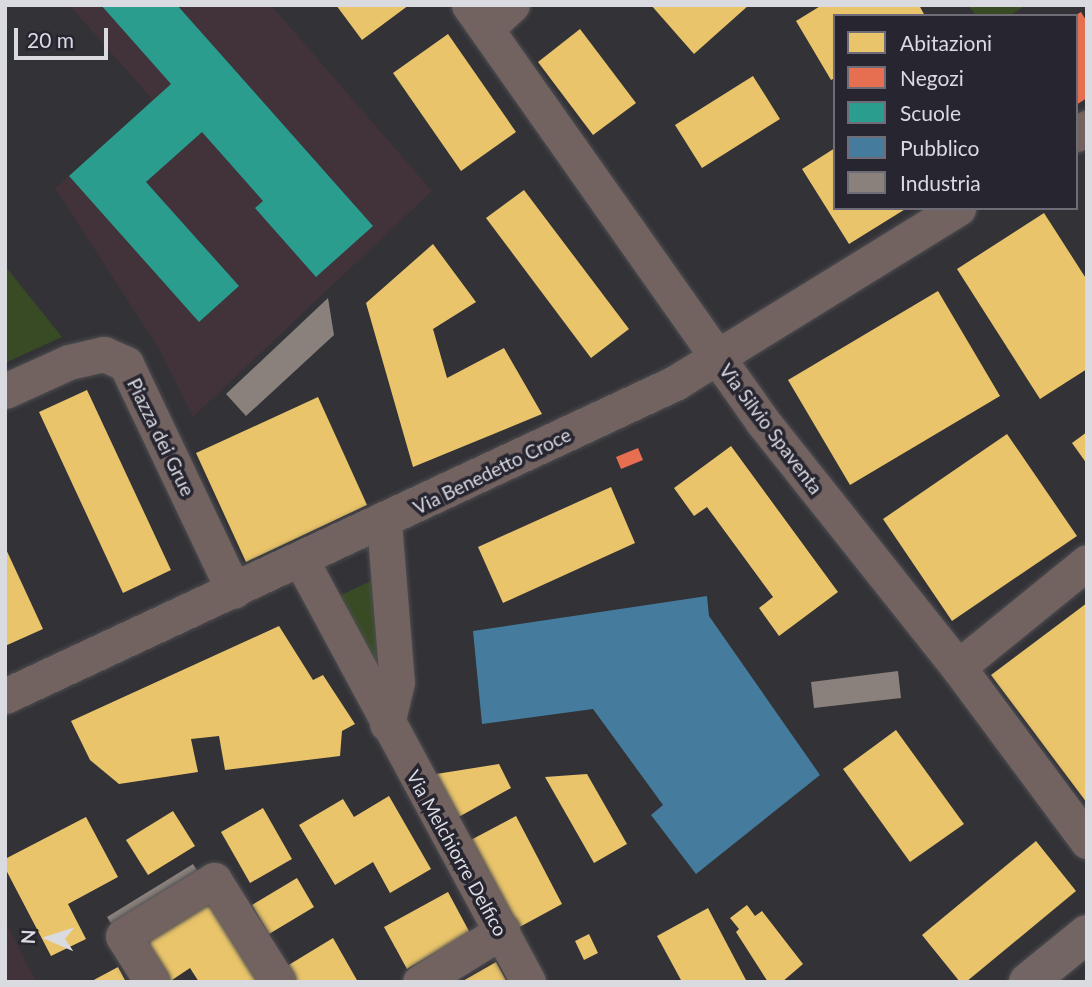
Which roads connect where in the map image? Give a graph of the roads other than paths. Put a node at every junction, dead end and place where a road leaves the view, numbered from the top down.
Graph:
1 (489, 13) edge
2 (955, 210) edge
3 (717, 358) junction
4 (5, 391) edge
5 (384, 522) junction
6 (301, 560) junction
7 (1087, 562) edge
8 (234, 591) junction
9 (958, 667) junction
10 (5, 696) edge
11 (387, 724) junction
12 (1087, 841) edge
13 (502, 931) junction
14 (1087, 934) edge
15 (152, 982) edge
16 (278, 982) edge
17 (420, 982) edge
18 (528, 982) edge
19 (1028, 982) edge

1 - 3 street, Via Silvio Spaventa
2 - 3 street, Via Benedetto Croce
3 - 5 street, Via Benedetto Croce
3 - 9 street, Via Silvio Spaventa
4 - 8 street, Piazza dei Grue
5 - 6 street, Via Benedetto Croce
5 - 11 street
6 - 8 street, Via Benedetto Croce
6 - 11 street, Via Melchiorre Delfico
7 - 9 street
8 - 10 street, Via Benedetto Croce
9 - 12 street, Via Silvio Spaventa
11 - 13 street, Via Melchiorre Delfico
13 - 17 street
13 - 18 street, Via Melchiorre Delfico
14 - 19 main road
15 - 16 street

